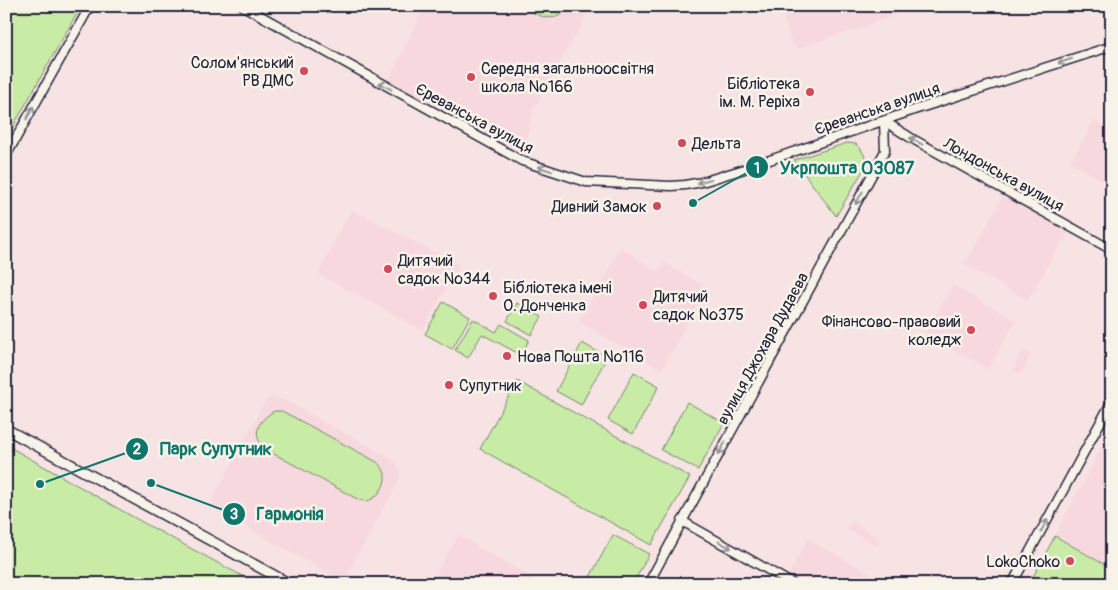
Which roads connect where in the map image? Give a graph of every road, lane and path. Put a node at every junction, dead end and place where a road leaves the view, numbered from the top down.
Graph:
1 (90, 6) edge
2 (243, 6) edge
3 (1112, 46) edge
4 (884, 122) junction
5 (6, 156) edge
6 (1112, 250) edge
7 (1112, 401) edge
8 (6, 429) edge
9 (682, 521) junction
10 (290, 584) edge
11 (648, 584) edge
12 (793, 584) edge
13 (1012, 584) edge

5 -> 1 street
4 -> 2 street, Єреванська вулиця
3 -> 4 street, Єреванська вулиця
6 -> 4 street, Лондонська вулиця
4 -> 9 street, вулиця Джохара Дудаєва
13 -> 7 street
8 - 10 street
9 - 11 street, вулиця Джохара Дудаєва
9 -> 12 street

